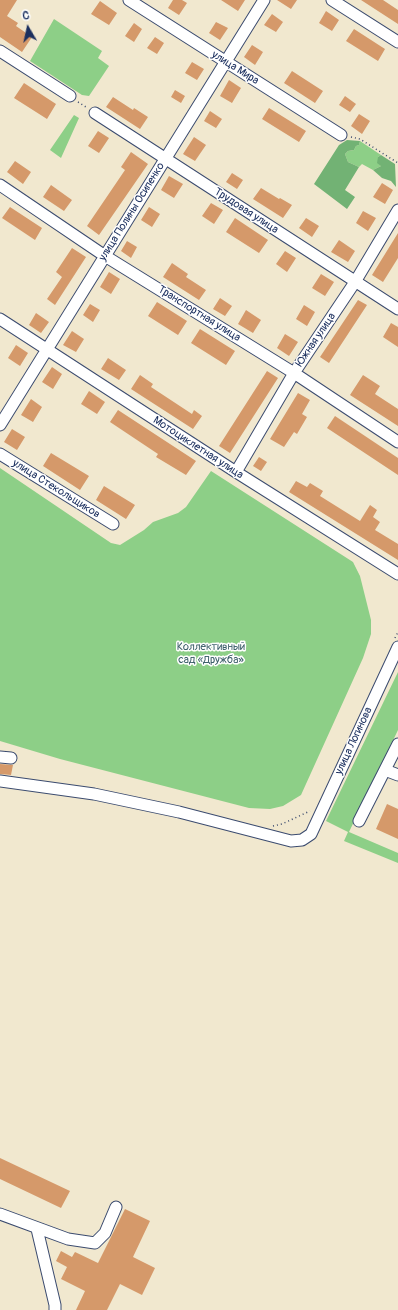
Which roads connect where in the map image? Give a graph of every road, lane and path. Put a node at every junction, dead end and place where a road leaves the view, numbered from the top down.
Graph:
1 (129, 0) edge
2 (264, 0) edge
3 (332, 0) edge
4 (398, 42) edge
5 (0, 51) edge
6 (226, 62) junction
7 (70, 96) joint
8 (95, 112) joint
9 (341, 135) joint
10 (166, 159) junction
11 (398, 162) edge
12 (0, 185) edge
13 (398, 210) edge
14 (105, 256) junction
15 (355, 282) junction
16 (398, 309) edge
17 (0, 319) edge
18 (47, 350) junction
19 (294, 373) junction
20 (0, 425) edge
21 (398, 442) edge
22 (0, 454) edge
23 (236, 472) junction
24 (113, 524) dead end
25 (398, 574) edge
26 (398, 647) edge
27 (398, 744) edge
28 (385, 770) junction
29 (398, 776) edge
30 (0, 781) edge
31 (314, 809) dead end
32 (359, 821) dead end
33 (252, 831) junction
34 (116, 1207) dead end
35 (0, 1214) edge
36 (37, 1228) junction
37 (55, 1310) edge

1 - 6 street, улица Мира
2 - 6 street, улица Полины Осипенко
3 - 4 street
5 - 7 street
6 - 9 street, улица Мира
6 - 10 street, улица Полины Осипенко
7 - 8 path
8 - 10 street, Трудовая улица
9 - 11 path
10 - 14 street, улица Полины Осипенко
10 - 15 street, Трудовая улица
12 - 14 street, Транспортная улица
13 - 15 street, Южная улица
14 - 18 street, улица Полины Осипенко
14 - 19 street, Транспортная улица
15 - 16 street, Трудовая улица
15 - 19 street, Южная улица
17 - 18 street, Мотоциклетная улица
18 - 20 street, улица Полины Осипенко
18 - 23 street, Мотоциклетная улица
19 - 21 street, Транспортная улица
19 - 23 street, Южная улица
22 - 24 street, улица Стекольщиков
23 - 25 street, Мотоциклетная улица
26 - 33 street, улица Логинова
27 - 28 street
28 - 29 street
28 - 32 street
30 - 33 street
31 - 33 path
34 - 36 street
35 - 36 street
36 - 37 street

